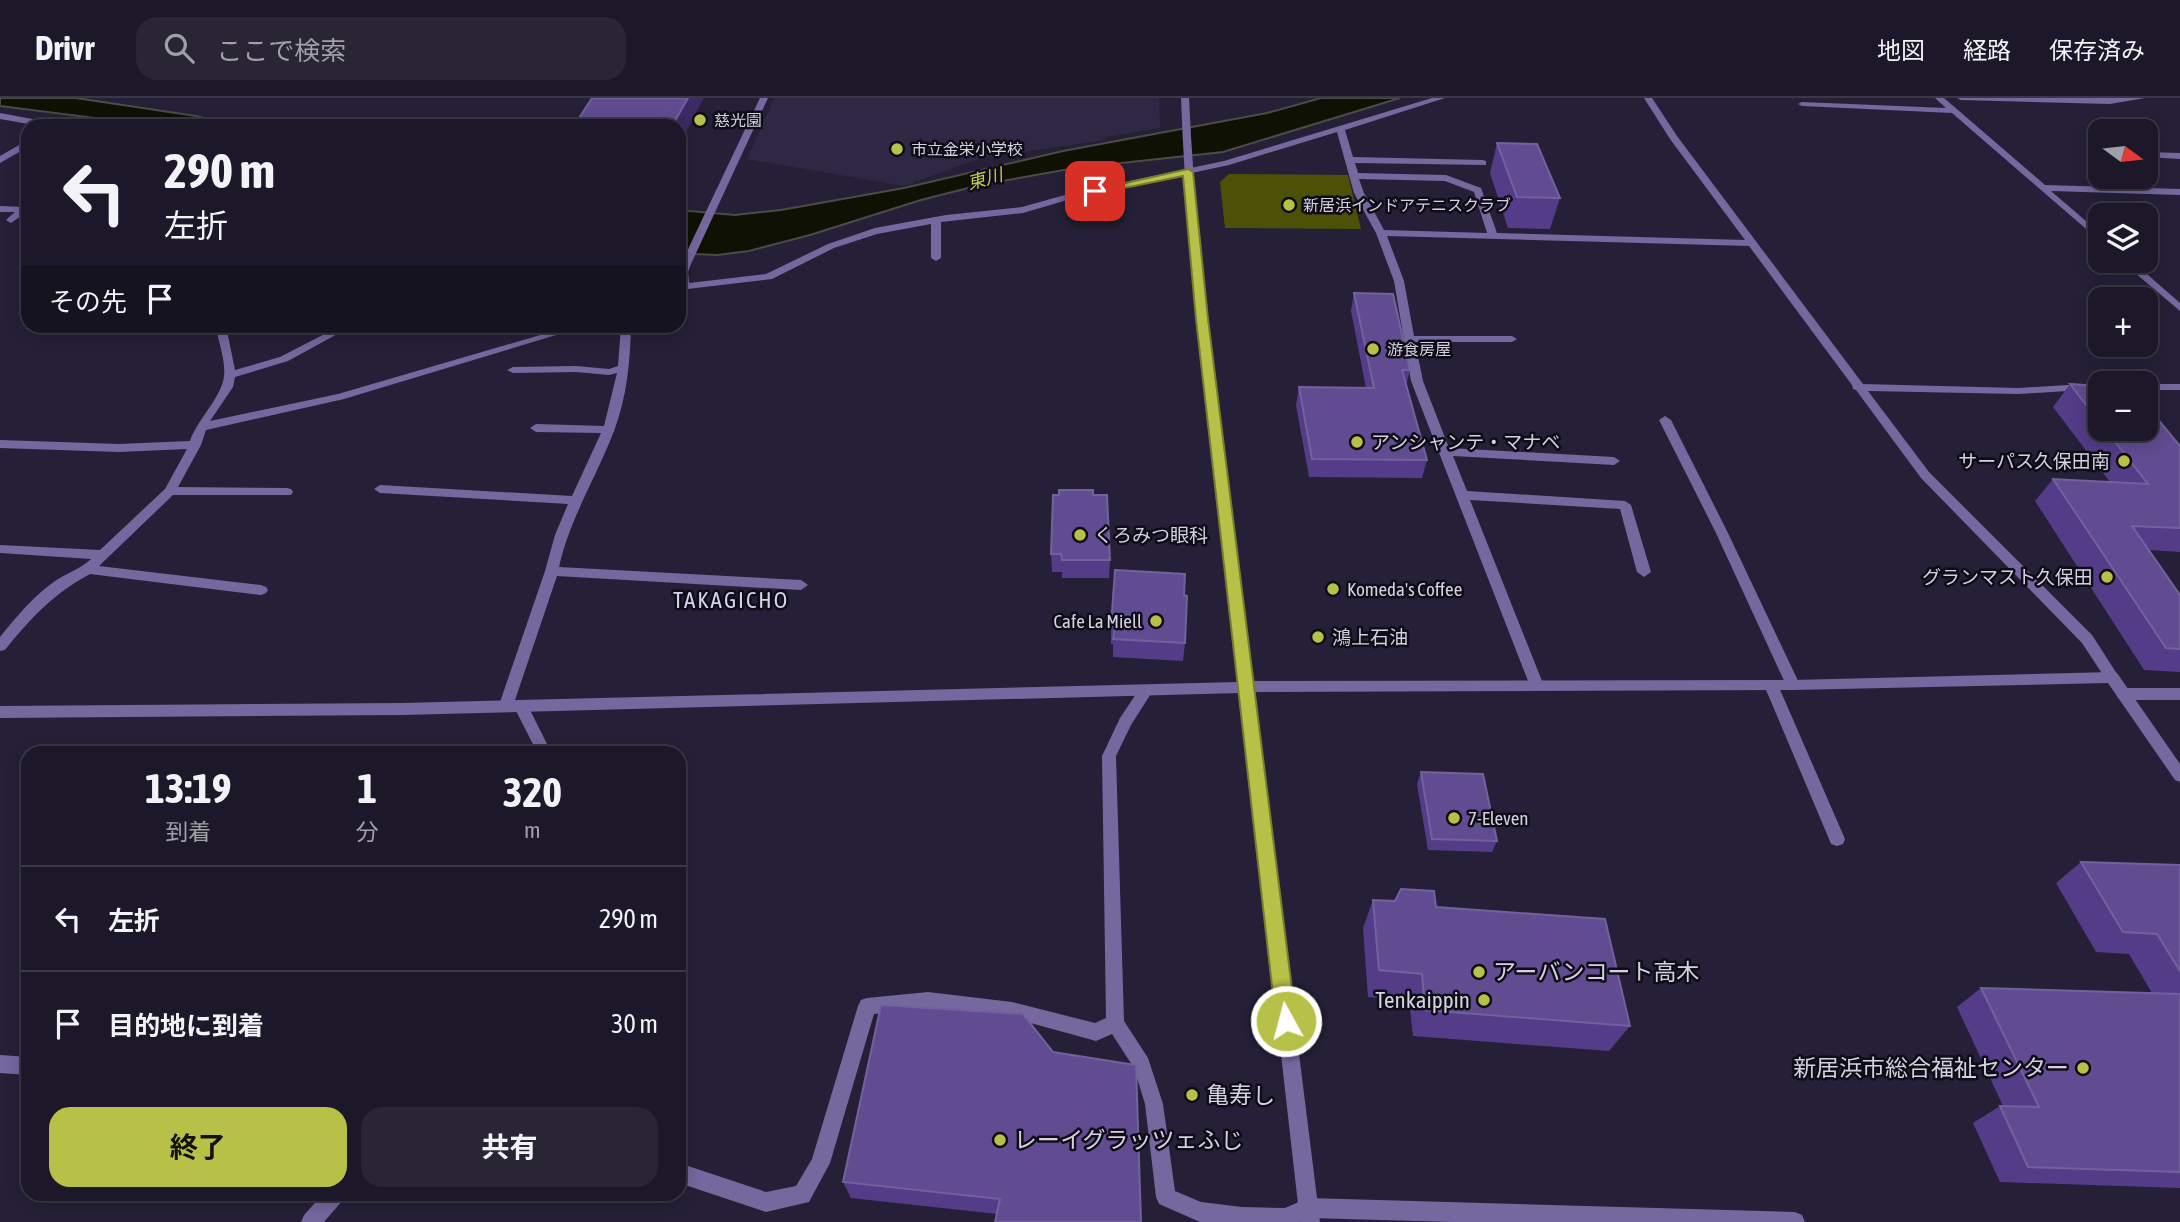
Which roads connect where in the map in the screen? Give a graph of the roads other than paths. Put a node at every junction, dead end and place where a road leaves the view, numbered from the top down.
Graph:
1 (764, 98) edge
2 (1185, 98) edge
3 (1441, 98) edge
4 (1647, 98) edge
5 (1939, 98) edge
6 (1961, 98) edge
7 (2141, 98) edge
8 (1802, 104) dead end
9 (1955, 111) junction
10 (0, 116) edge
11 (21, 120) edge
12 (1341, 131) junction
13 (21, 146) edge
14 (0, 147) edge
15 (18, 148) junction
16 (2158, 155) edge
17 (2180, 156) edge
18 (0, 160) edge
19 (1349, 160) junction
20 (1483, 163) dead end
21 (1188, 168) junction
22 (1354, 176) junction
23 (2044, 188) junction
24 (2180, 192) edge
25 (0, 209) edge
26 (21, 209) edge
27 (21, 212) edge
28 (11, 220) dead end
29 (936, 220) junction
30 (2088, 227) edge
31 (1381, 233) junction
32 (1493, 236) junction
33 (1753, 243) junction
34 (936, 258) dead end
35 (686, 261) edge
36 (2140, 273) edge
37 (686, 286) edge
38 (2180, 308) edge
39 (222, 333) edge
40 (334, 333) edge
41 (557, 333) edge
42 (626, 333) edge
43 (1409, 339) junction
44 (1512, 340) dead end
45 (625, 368) junction
46 (513, 370) dead end
47 (230, 375) junction
48 (1857, 387) junction
49 (2088, 387) edge
50 (2158, 387) edge
51 (2180, 387) edge
52 (1665, 420) dead end
53 (201, 427) junction
54 (536, 428) dead end
55 (608, 430) junction
56 (0, 444) edge
57 (195, 445) junction
58 (1444, 452) junction
59 (1614, 461) dead end
60 (380, 488) dead end
61 (170, 491) junction
62 (287, 492) dead end
63 (1461, 495) junction
64 (577, 500) junction
65 (0, 550) edge
66 (104, 555) junction
67 (88, 569) junction
68 (552, 571) junction
69 (1644, 572) dead end
70 (801, 585) dead end
71 (261, 590) dead end
72 (0, 646) edge
73 (2112, 677) junction
74 (1770, 685) junction
75 (1793, 685) junction
76 (1536, 686) junction
77 (1246, 687) junction
78 (1146, 692) junction
79 (2123, 694) junction
80 (2180, 694) edge
81 (513, 704) junction
82 (0, 712) edge
83 (540, 746) edge
84 (2180, 776) edge
85 (1838, 839) dead end
86 (1115, 1023) junction
87 (0, 1064) edge
88 (21, 1066) edge
89 (686, 1175) edge
90 (329, 1201) edge
91 (1309, 1215) edge
92 (311, 1222) edge
93 (1794, 1222) edge

1 - 35 street
2 - 21 street
3 - 12 street
4 - 33 street
5 - 9 street
6 - 7 street
8 - 9 street
9 - 23 street
10 - 11 street
12 - 19 street
12 - 21 street
13 - 15 street
14 - 15 street
15 - 18 street
16 - 17 street
19 - 20 street
19 - 22 street
21 - 29 street
21 - 77 street
22 - 31 street
22 - 32 street
23 - 24 street
23 - 30 street
25 - 26 street
27 - 28 street
29 - 34 street
29 - 37 street
31 - 32 street
31 - 43 street
32 - 33 street
33 - 48 street
36 - 38 street
39 - 47 street
40 - 47 street
41 - 53 street
42 - 45 street
43 - 44 street
43 - 58 street
45 - 46 street
45 - 55 street
47 - 53 street
48 - 49 street
48 - 73 street
50 - 51 street
52 - 75 street
53 - 57 street
54 - 55 street
55 - 64 street
56 - 57 street
57 - 61 street
58 - 59 street
58 - 63 street
60 - 64 street
61 - 62 street
61 - 66 street
63 - 69 street
63 - 76 street
64 - 68 street
65 - 66 street
66 - 67 street
67 - 71 street
67 - 72 street
68 - 70 street
68 - 81 street
73 - 75 street
73 - 79 street
74 - 75 street
74 - 76 street
74 - 85 street
76 - 77 street
77 - 78 street
77 - 91 street
78 - 81 street
78 - 86 street
79 - 80 street
79 - 84 street
81 - 82 street
81 - 83 street
86 - 89 street
86 - 91 street
87 - 88 street
90 - 92 street
91 - 93 street

